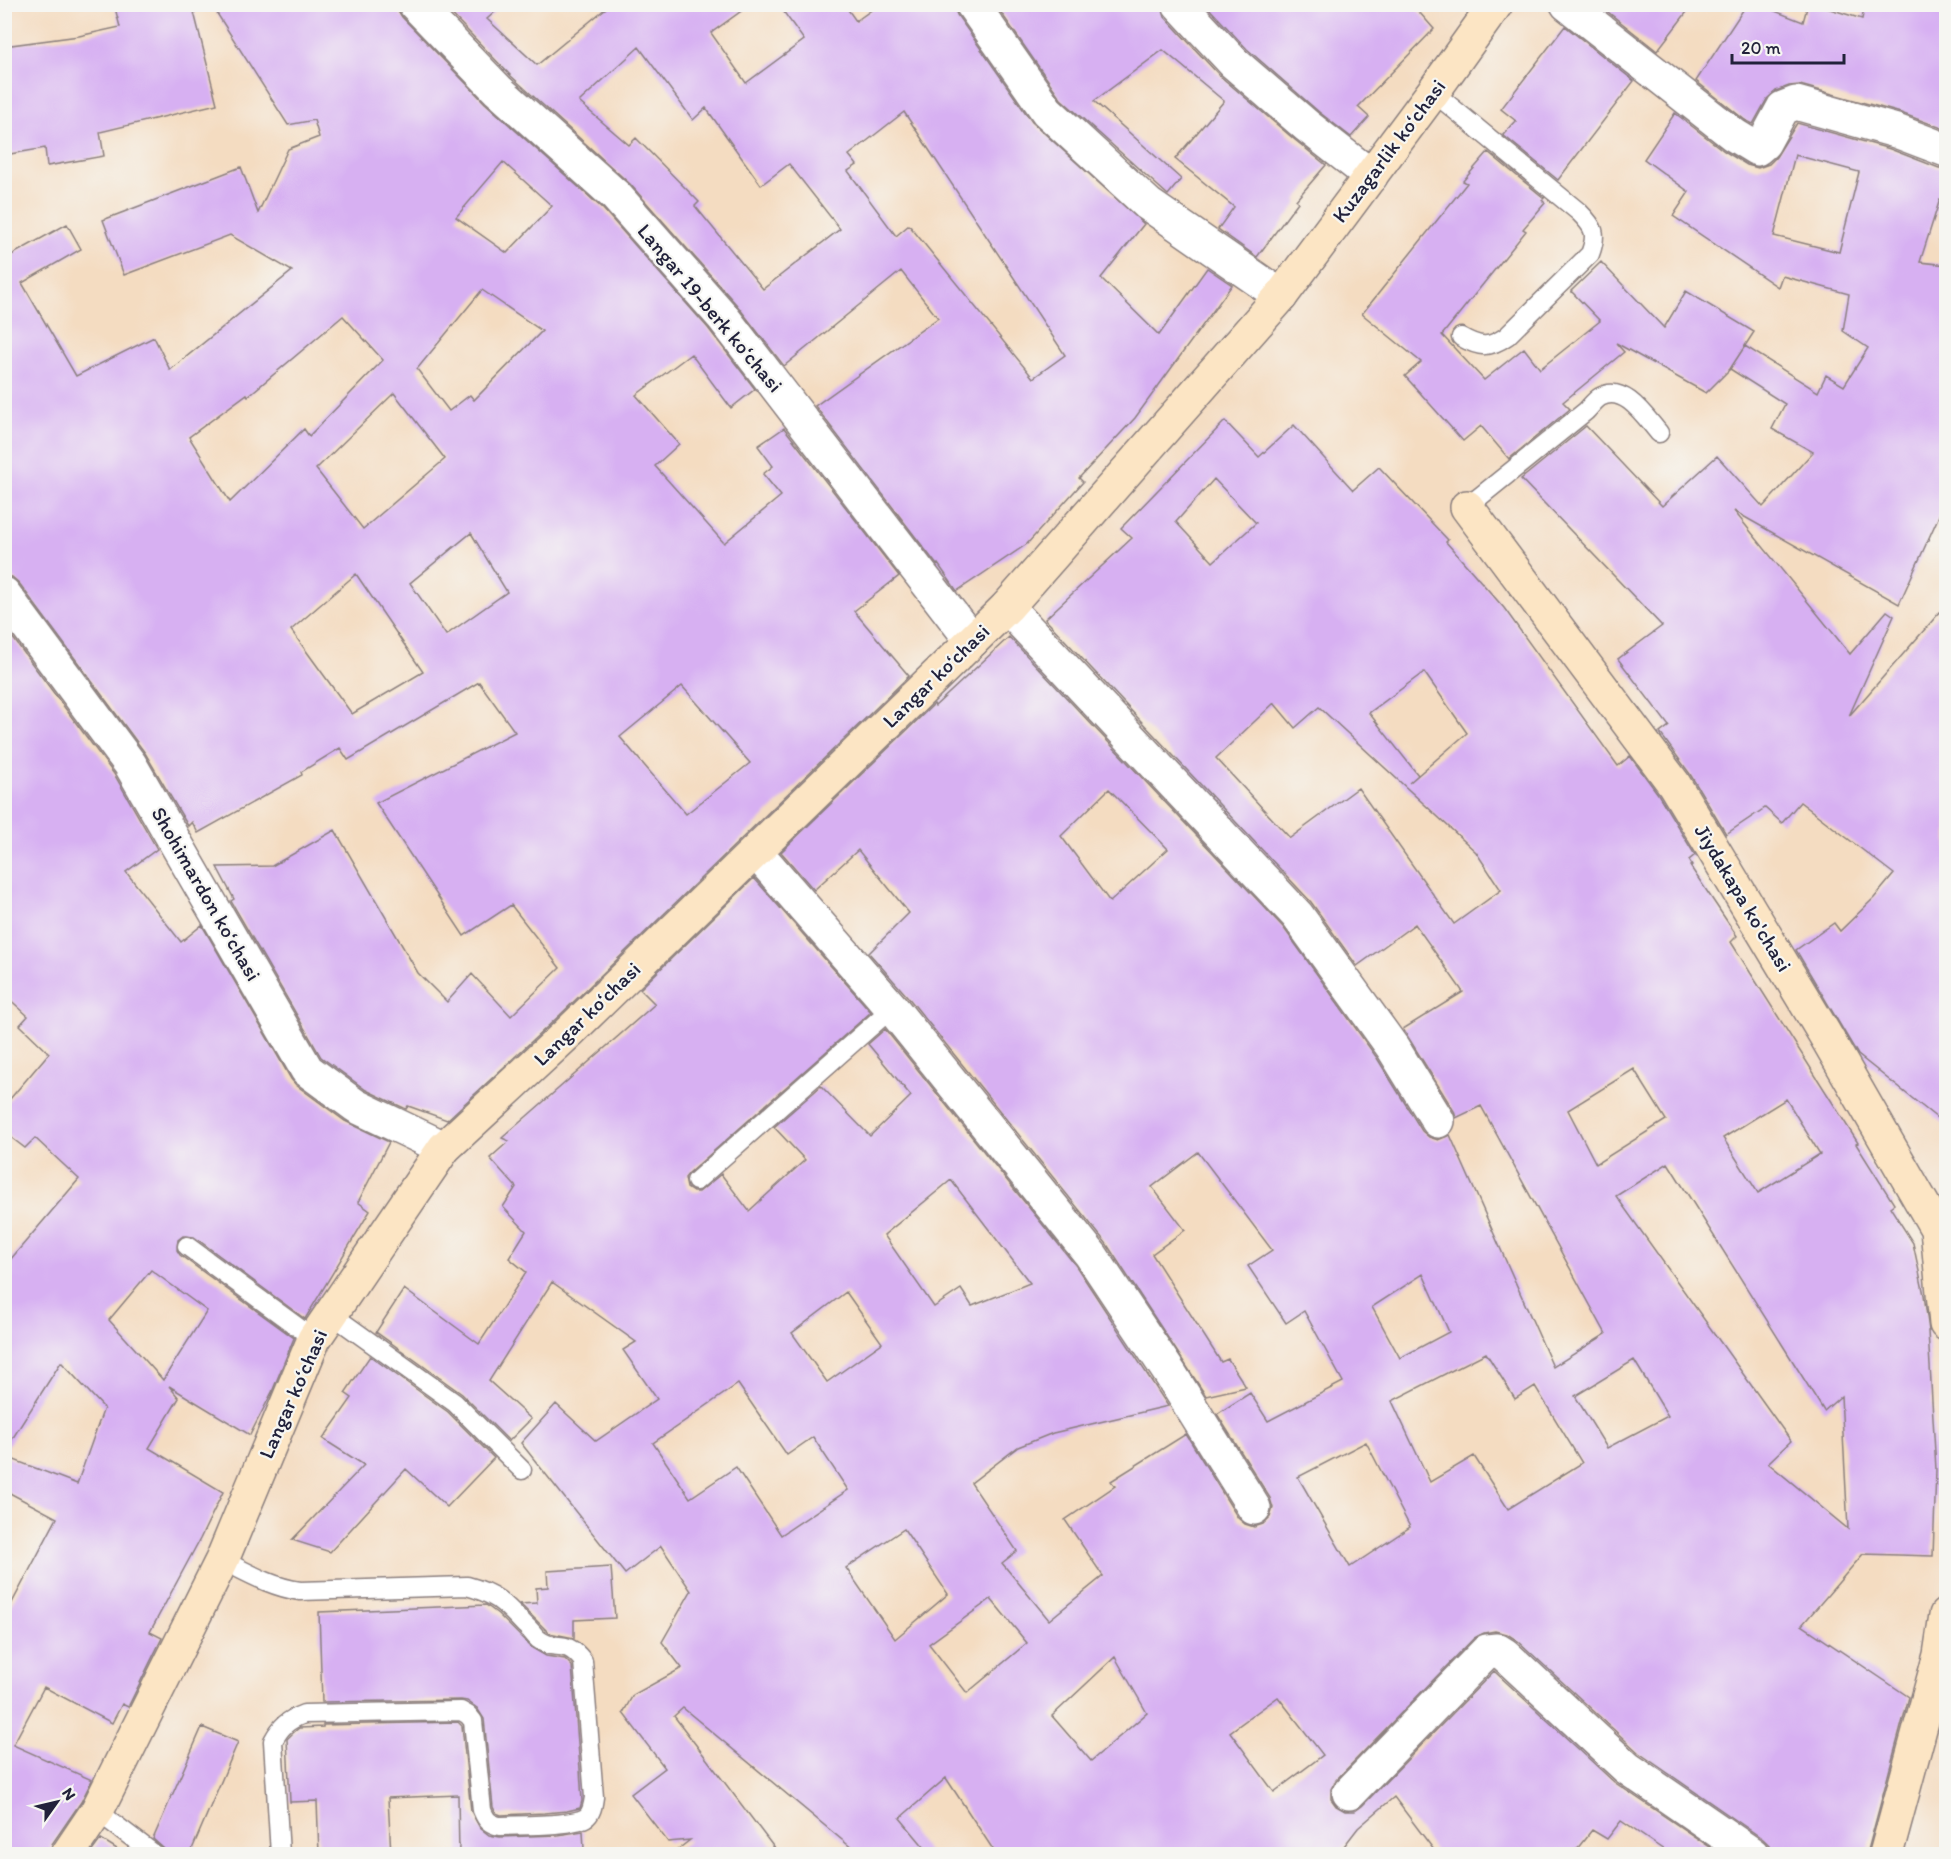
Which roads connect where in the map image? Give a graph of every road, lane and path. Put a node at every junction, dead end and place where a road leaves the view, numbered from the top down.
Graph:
1 (415, 4) edge
2 (972, 4) edge
3 (1179, 4) edge
4 (1496, 4) edge
5 (1567, 4) edge
6 (1433, 92) junction
7 (1947, 150) edge
8 (1371, 176) junction
9 (1281, 296) junction
10 (1461, 337) dead end
11 (1659, 433) dead end
12 (1467, 507) joint
13 (4, 594) edge
14 (1007, 607) junction
15 (972, 641) junction
16 (756, 852) junction
17 (892, 1008) junction
18 (1438, 1121) dead end
19 (444, 1148) junction
20 (696, 1181) dead end
21 (1942, 1225) edge
22 (187, 1246) dead end
23 (1947, 1324) edge
24 (322, 1327) junction
25 (522, 1470) dead end
26 (1254, 1508) dead end
27 (222, 1560) junction
28 (1947, 1615) edge
29 (1940, 1685) edge
30 (1349, 1793) dead end
31 (97, 1811) junction
32 (68, 1854) edge
33 (154, 1854) edge
34 (280, 1854) edge
35 (1752, 1854) edge
36 (1886, 1854) edge

1 - 15 street, Langar 19-berk koʻchasi
2 - 9 street
3 - 8 street
4 - 6 street, Kuzagarlik koʻchasi
5 - 7 street
6 - 8 street, Kuzagarlik koʻchasi
6 - 10 lane
8 - 9 street, Kuzagarlik koʻchasi
9 - 14 street, Langar koʻchasi
11 - 12 lane
12 - 21 street, Jiydakapa ko'chasi
13 - 19 street, Shohimardon koʻchasi
14 - 15 street, Langar koʻchasi
14 - 18 street
15 - 16 street, Langar koʻchasi
16 - 17 street
16 - 19 street, Langar koʻchasi
17 - 20 lane
17 - 26 street
19 - 24 street, Langar koʻchasi
21 - 23 street, Jiydakapa ko'chasi
22 - 24 lane
24 - 25 lane
24 - 27 street, Langar koʻchasi
27 - 31 street, Langar koʻchasi
27 - 34 lane
28 - 29 street
29 - 36 street
30 - 35 street
31 - 32 street, Langar koʻchasi
31 - 33 lane

